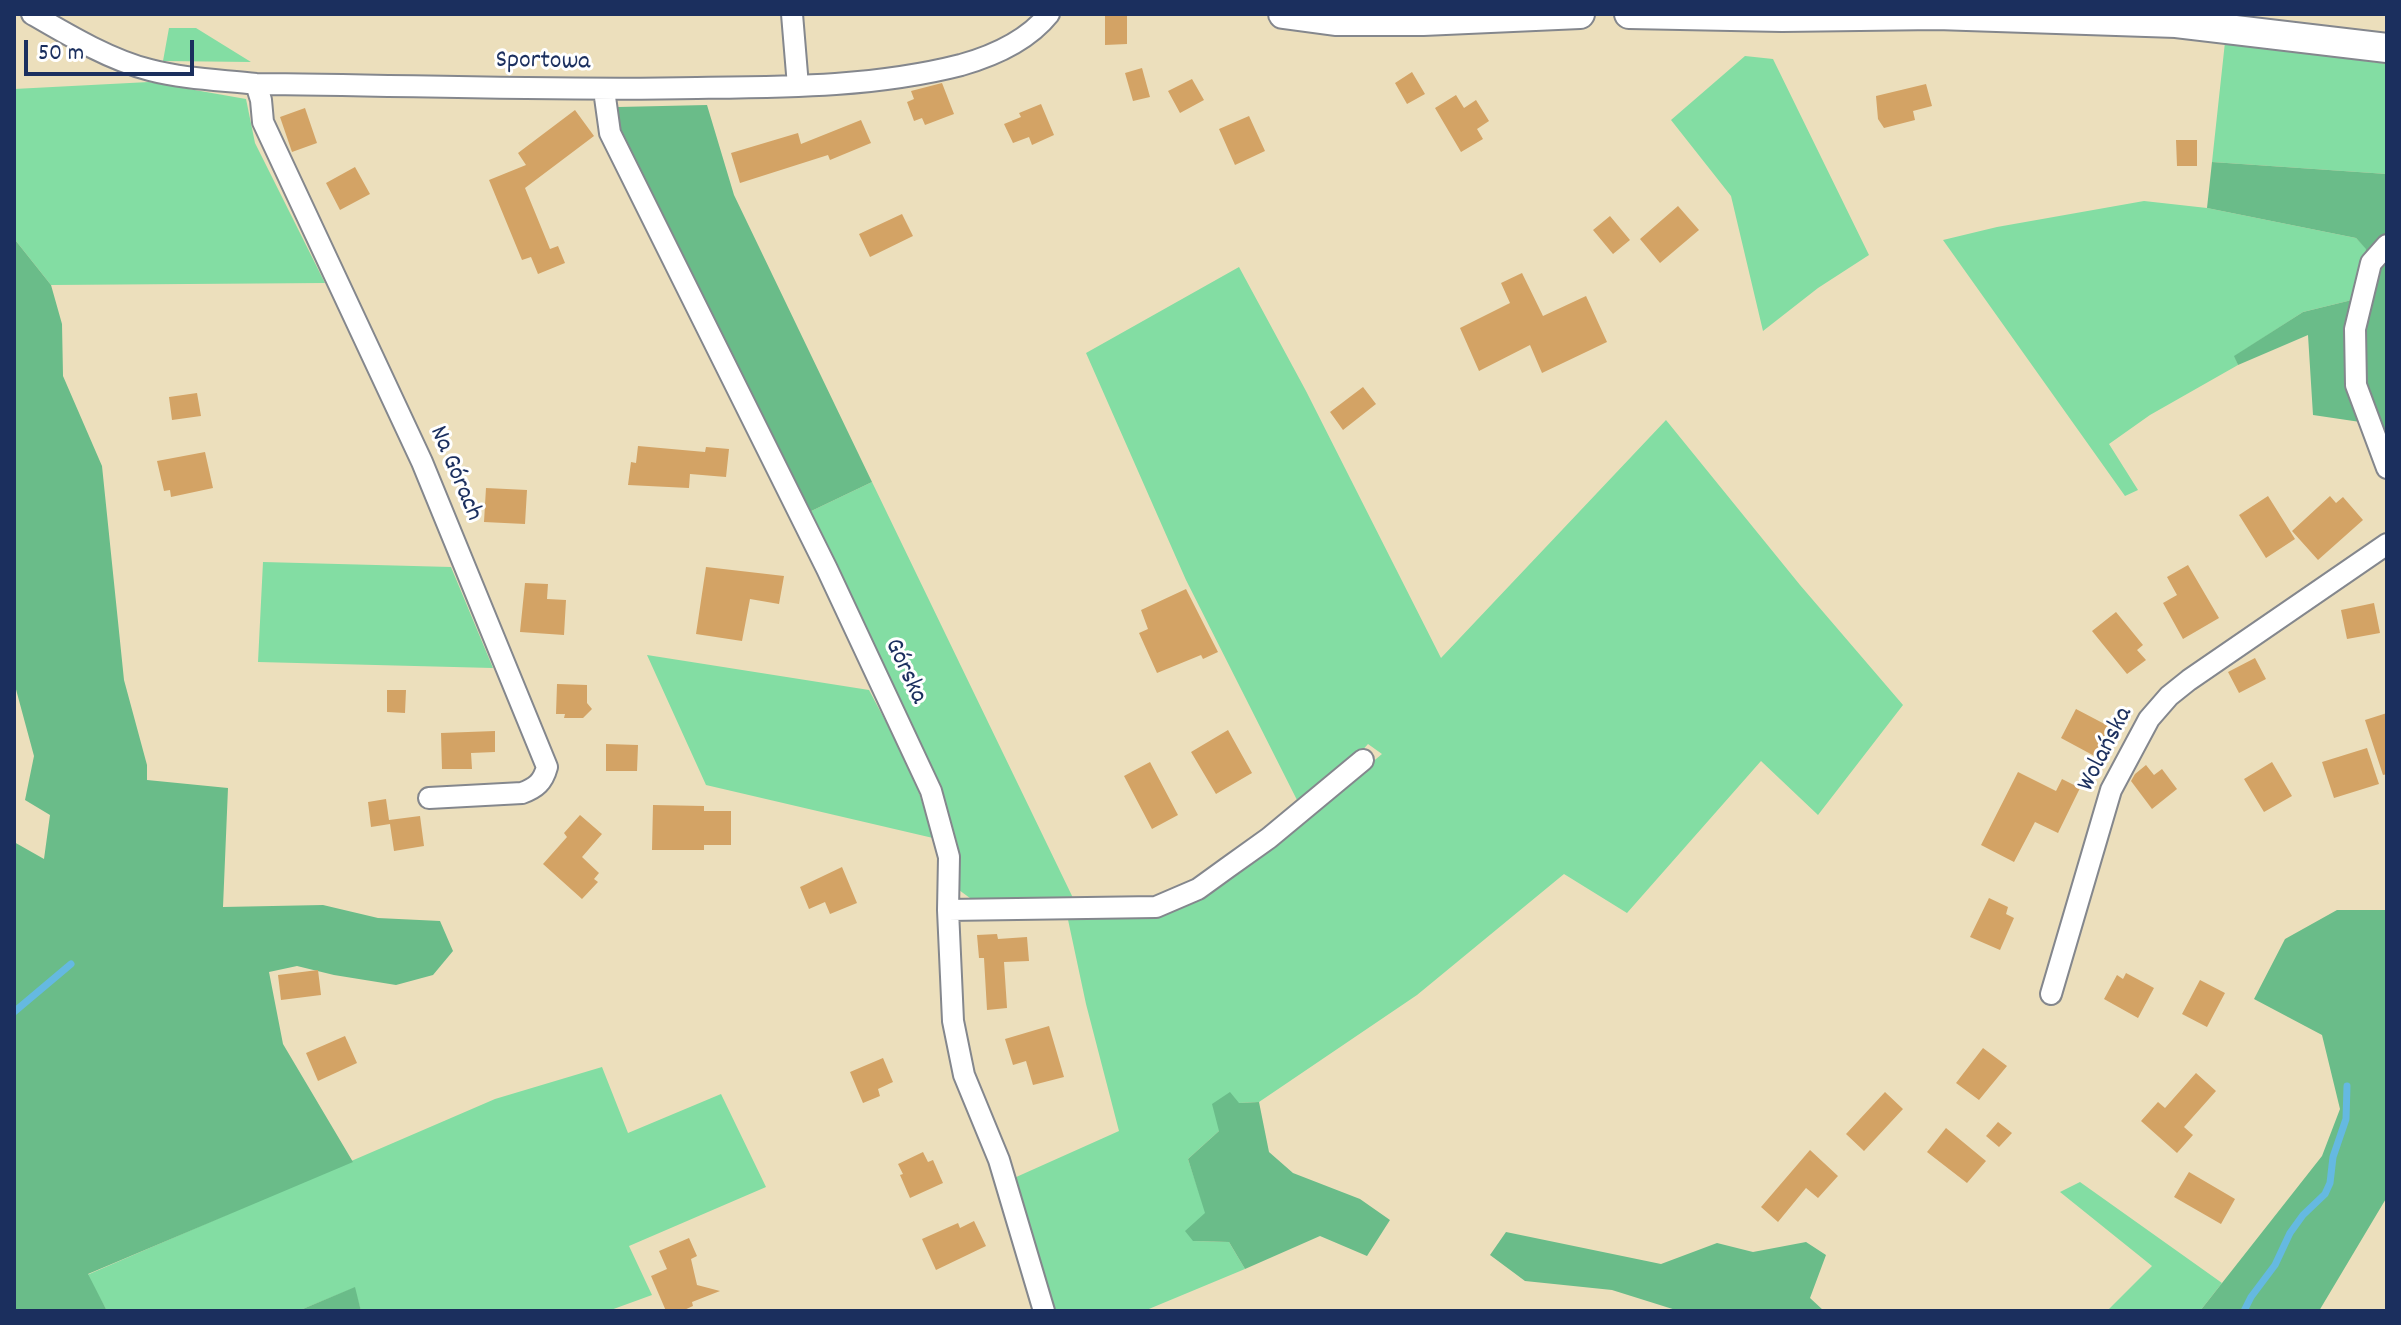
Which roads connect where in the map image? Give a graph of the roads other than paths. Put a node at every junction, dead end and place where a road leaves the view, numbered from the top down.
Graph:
1 (32, 14) edge
2 (792, 14) edge
3 (1049, 14) edge
4 (1283, 14) edge
5 (1580, 14) edge
6 (1629, 14) edge
7 (1762, 16) edge
8 (2387, 48) edge
9 (256, 84) junction
10 (798, 86) junction
11 (604, 90) junction
12 (2387, 245) edge
13 (2387, 468) edge
14 (2387, 544) edge
15 (1363, 760) dead end
16 (429, 798) dead end
17 (948, 910) junction
18 (2051, 994) dead end
19 (1044, 1311) edge

1 - 9 street, Sportowa
2 - 10 street
3 - 10 street, Sportowa
4 - 5 street
6 - 7 street
7 - 8 street
9 - 11 street, Sportowa
9 - 16 street, Na Górach
10 - 11 street, Sportowa
11 - 17 street, Górska
12 - 13 street
14 - 18 street, Wolańska
15 - 17 street
17 - 19 street, Górska

